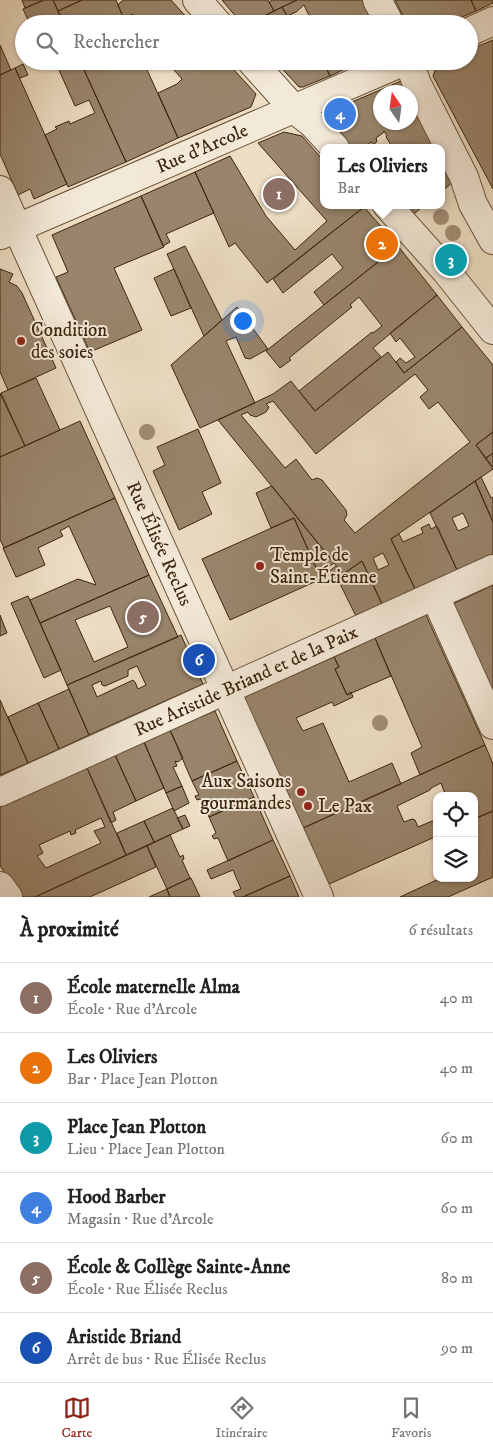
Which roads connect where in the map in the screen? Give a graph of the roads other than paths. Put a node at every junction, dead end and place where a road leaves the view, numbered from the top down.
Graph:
1 (197, 0) edge
2 (378, 0) edge
3 (210, 15) edge
4 (386, 15) edge
5 (493, 21) edge
6 (478, 28) edge
7 (259, 70) edge
8 (386, 70) edge
9 (411, 70) edge
10 (294, 109) junction
11 (331, 144) edge
12 (0, 190) edge
13 (395, 214) edge
14 (9, 232) edge
15 (493, 240) edge
16 (493, 330) edge
17 (493, 569) edge
18 (435, 596) junction
19 (225, 692) junction
20 (493, 725) edge
21 (0, 792) edge
22 (0, 886) edge
23 (8, 897) edge
24 (319, 897) edge

1 - 3 street
2 - 4 street
5 - 6 street
7 - 10 street
8 - 10 street, Rue d'Arcole
9 - 15 street
10 - 11 street
10 - 14 street, Rue d'Arcole
12 - 14 street, Rue Élisée Reclus
13 - 16 street
14 - 19 street, Rue Élisée Reclus
17 - 18 street, Rue Aristide Briand et de la Paix
18 - 19 street, Rue Aristide Briand et de la Paix
18 - 20 street
19 - 21 street, Rue Aristide Briand et de la Paix
19 - 24 street, Rue Élisée Reclus
22 - 23 street

